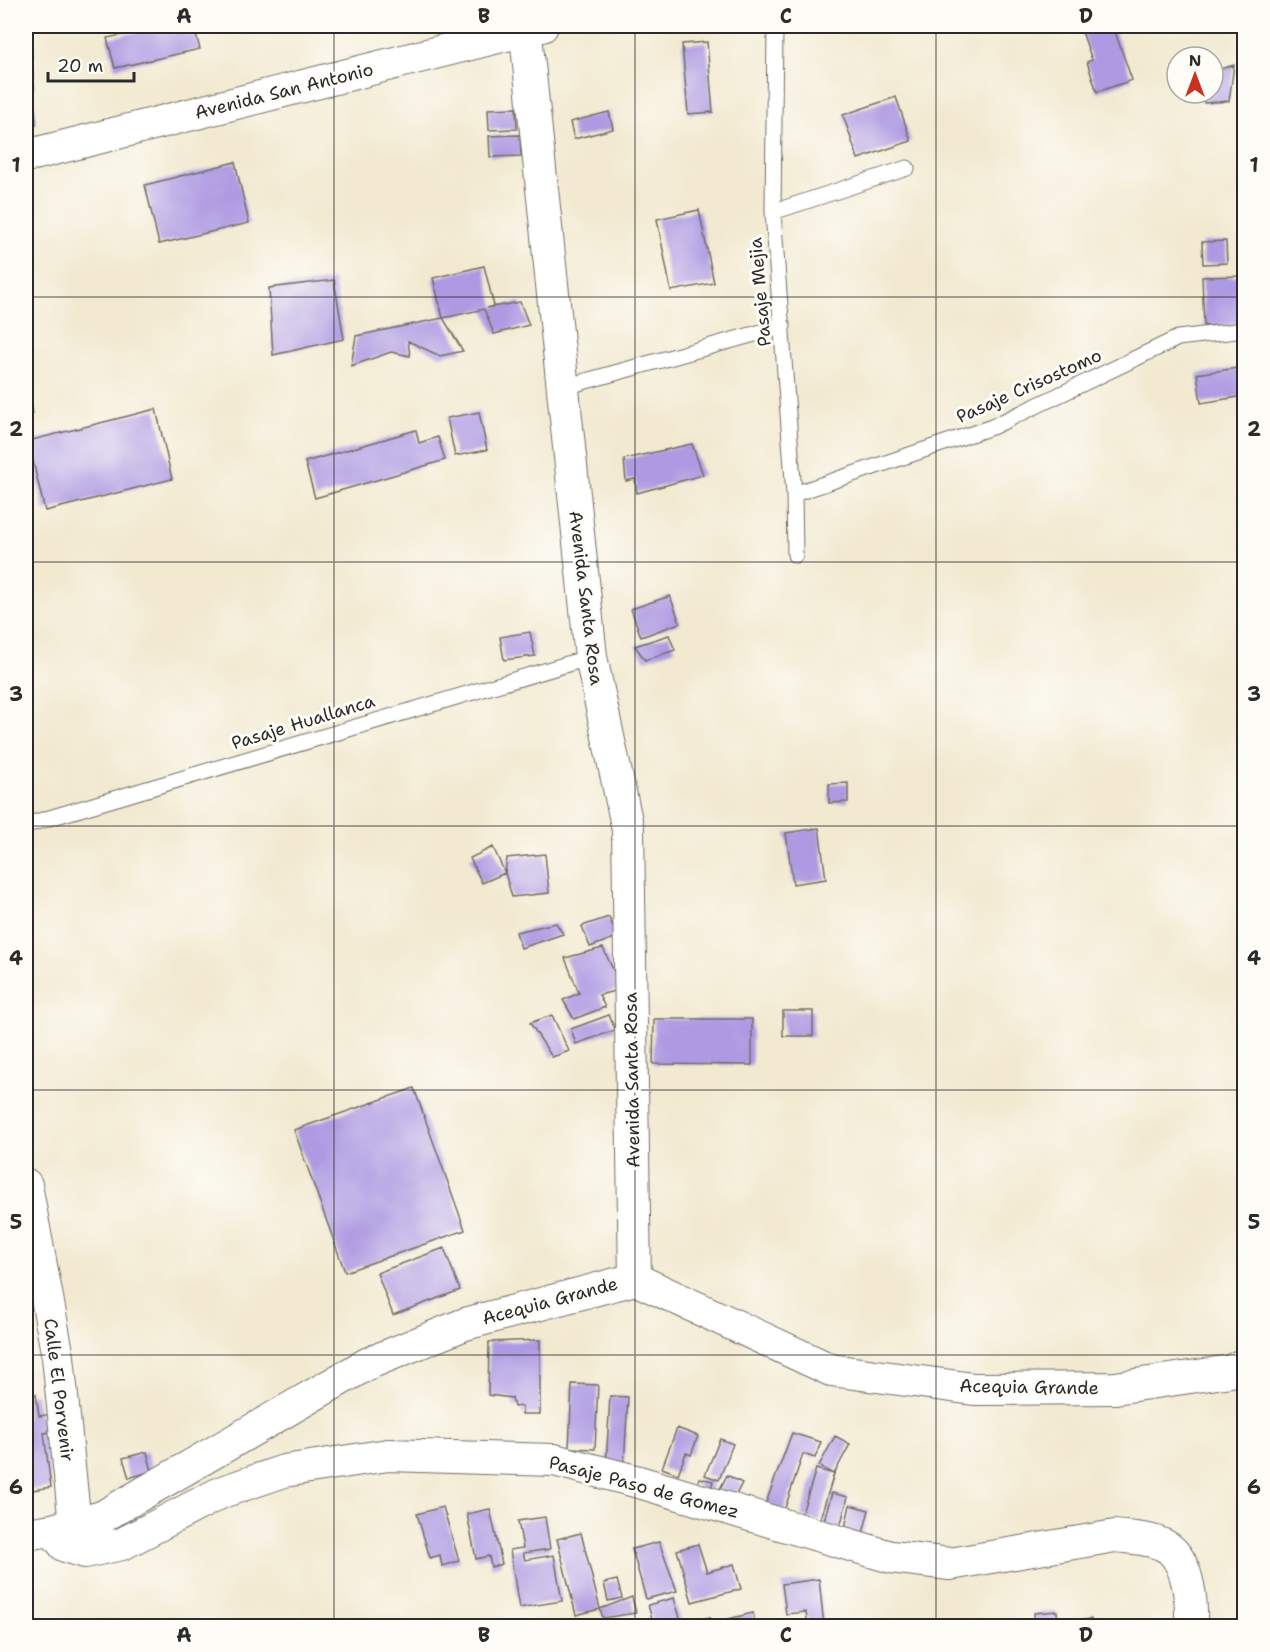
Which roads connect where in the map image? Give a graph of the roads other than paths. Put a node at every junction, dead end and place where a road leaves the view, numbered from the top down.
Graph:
1 (775, 26) edge
2 (531, 27) edge
3 (26, 156) edge
4 (907, 168) dead end
5 (773, 212) junction
6 (783, 327) junction
7 (1245, 330) edge
8 (561, 388) junction
9 (794, 494) junction
10 (795, 555) dead end
11 (591, 657) junction
12 (26, 825) edge
13 (26, 1185) edge
14 (635, 1279) junction
15 (1245, 1364) edge
16 (51, 1530) edge
17 (1191, 1626) edge

1 - 5 lane, Pasaje Mejia
2 - 3 street, Avenida San Antonio
2 - 8 street, Avenida Santa Rosa
4 - 5 lane
5 - 6 lane, Pasaje Mejia
6 - 8 lane
6 - 9 lane, Pasaje Mejia
7 - 9 lane, Pasaje Crisostomo
8 - 11 street, Avenida Santa Rosa
9 - 10 lane, Pasaje Mejia
11 - 12 lane, Pasaje Huallanca
11 - 14 street, Avenida Santa Rosa
13 - 16 street, Calle El Porvenir
14 - 15 street, Acequia Grande
14 - 16 street, Acequia Grande
16 - 17 street, Pasaje Paso de Gomez

